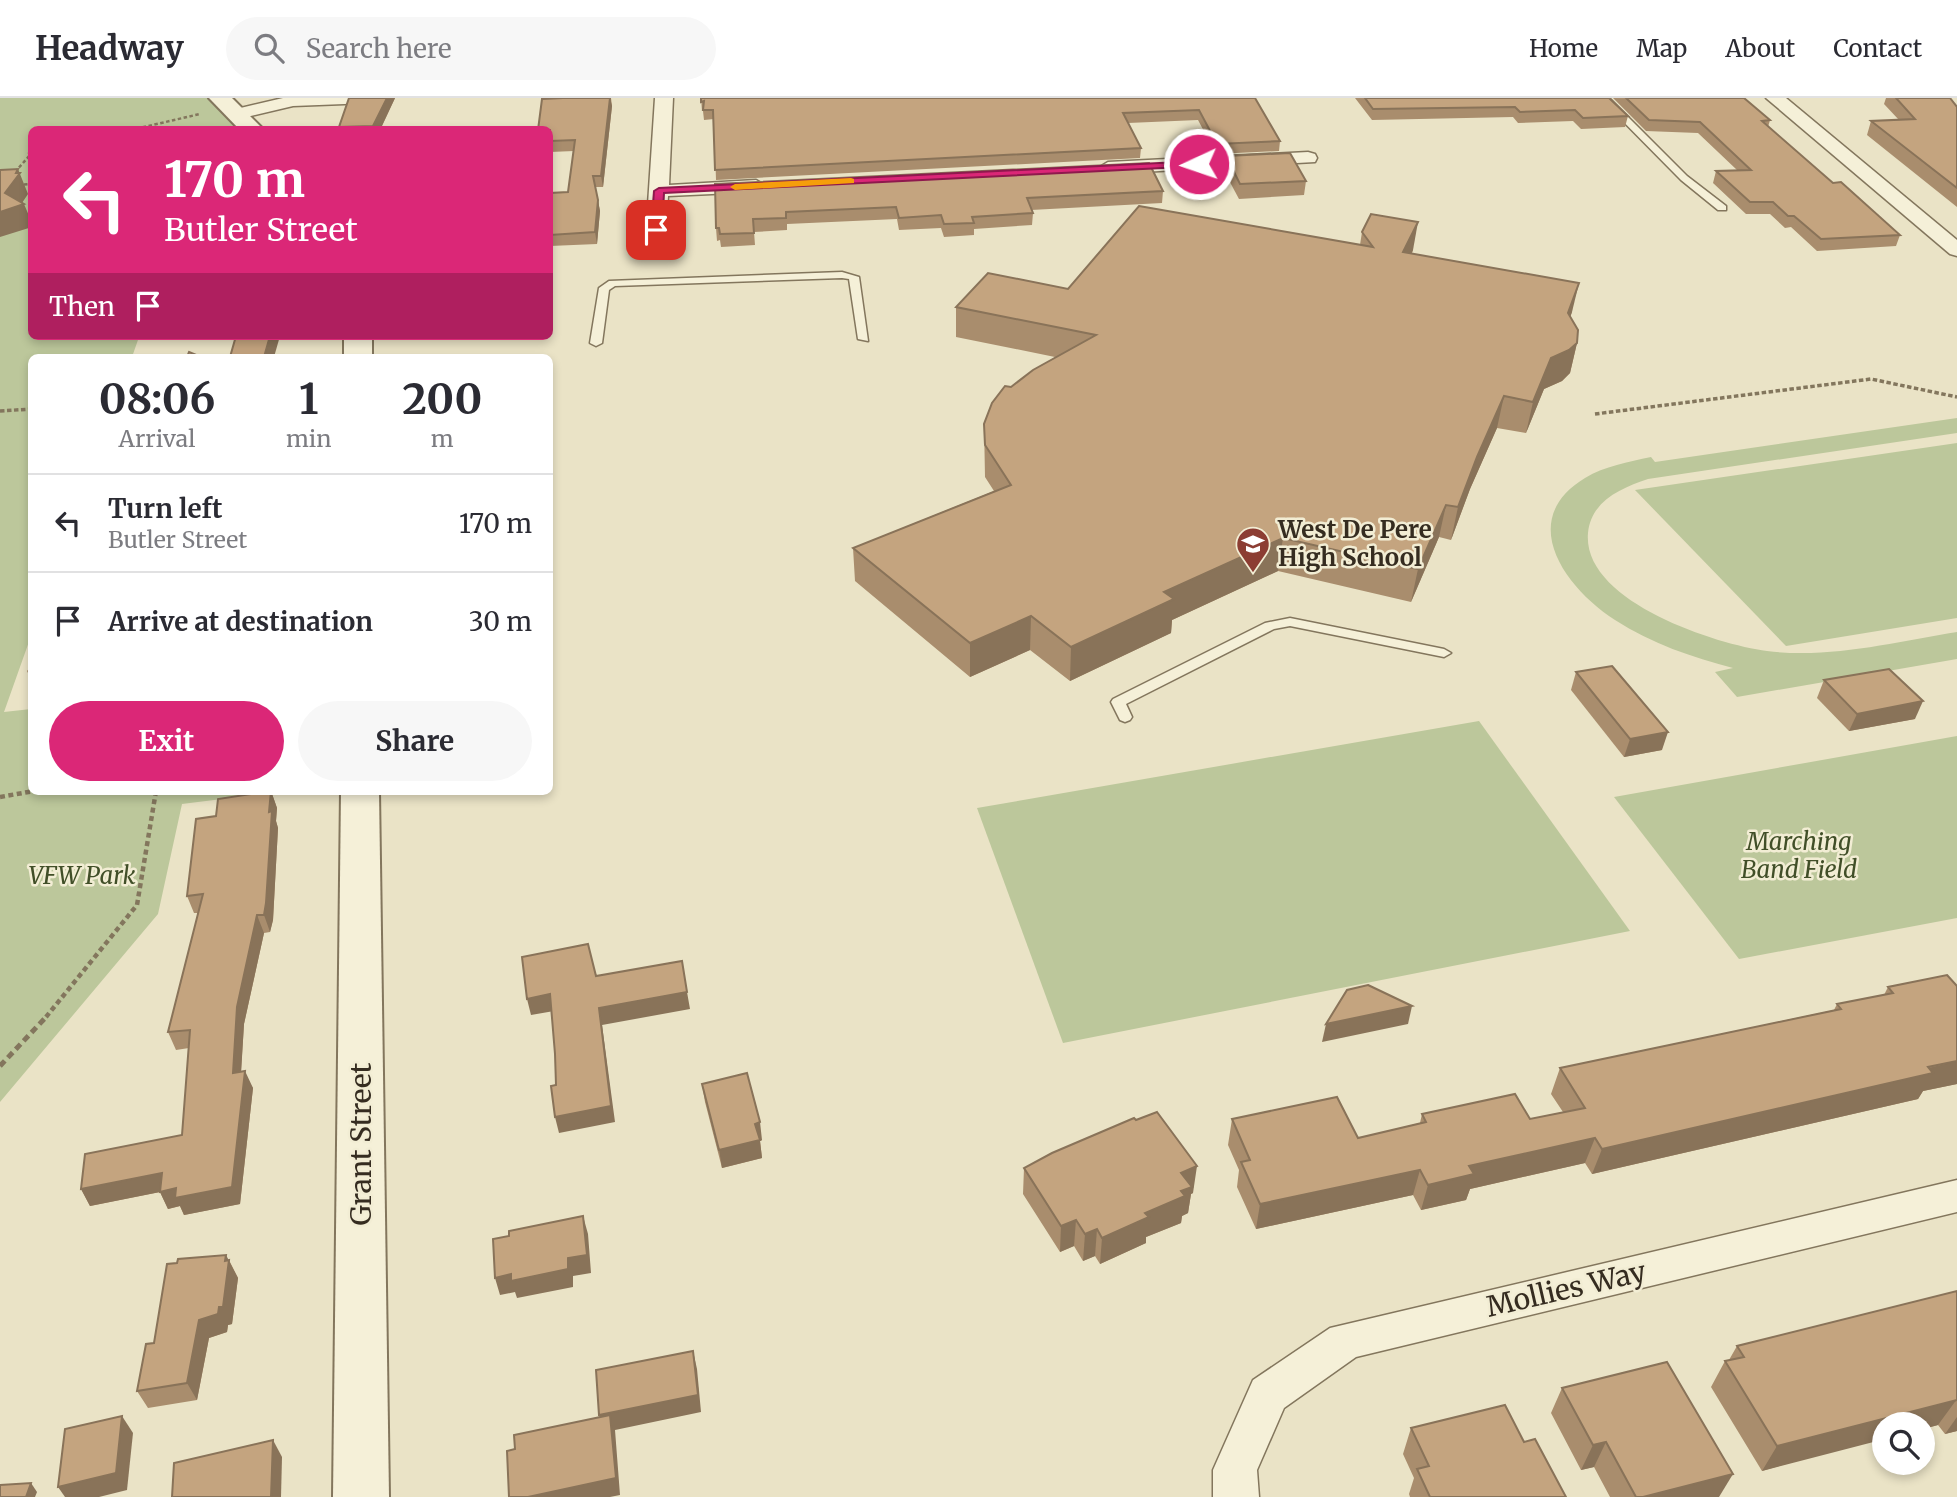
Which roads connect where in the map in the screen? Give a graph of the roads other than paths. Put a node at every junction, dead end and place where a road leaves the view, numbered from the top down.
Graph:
1 (220, 98) edge
2 (370, 98) edge
3 (664, 98) edge
4 (1604, 98) edge
5 (1775, 98) edge
6 (245, 122) edge
7 (1308, 158) dead end
8 (1087, 169) edge
9 (770, 185) edge
10 (659, 191) junction
11 (1722, 208) dead end
12 (655, 250) dead end
13 (1957, 250) edge
14 (864, 339) dead end
15 (596, 343) dead end
16 (1444, 653) dead end
17 (1125, 717) dead end
18 (360, 795) edge
19 (1957, 1196) edge
20 (1236, 1483) edge
21 (361, 1497) edge

1 - 6 street
2 - 6 street
3 - 10 street
4 - 11 lane
5 - 13 street
7 - 8 street
9 - 10 street
10 - 12 street
14 - 15 lane
16 - 17 lane
18 - 21 street, Grant Street
19 - 20 street, Mollies Way

